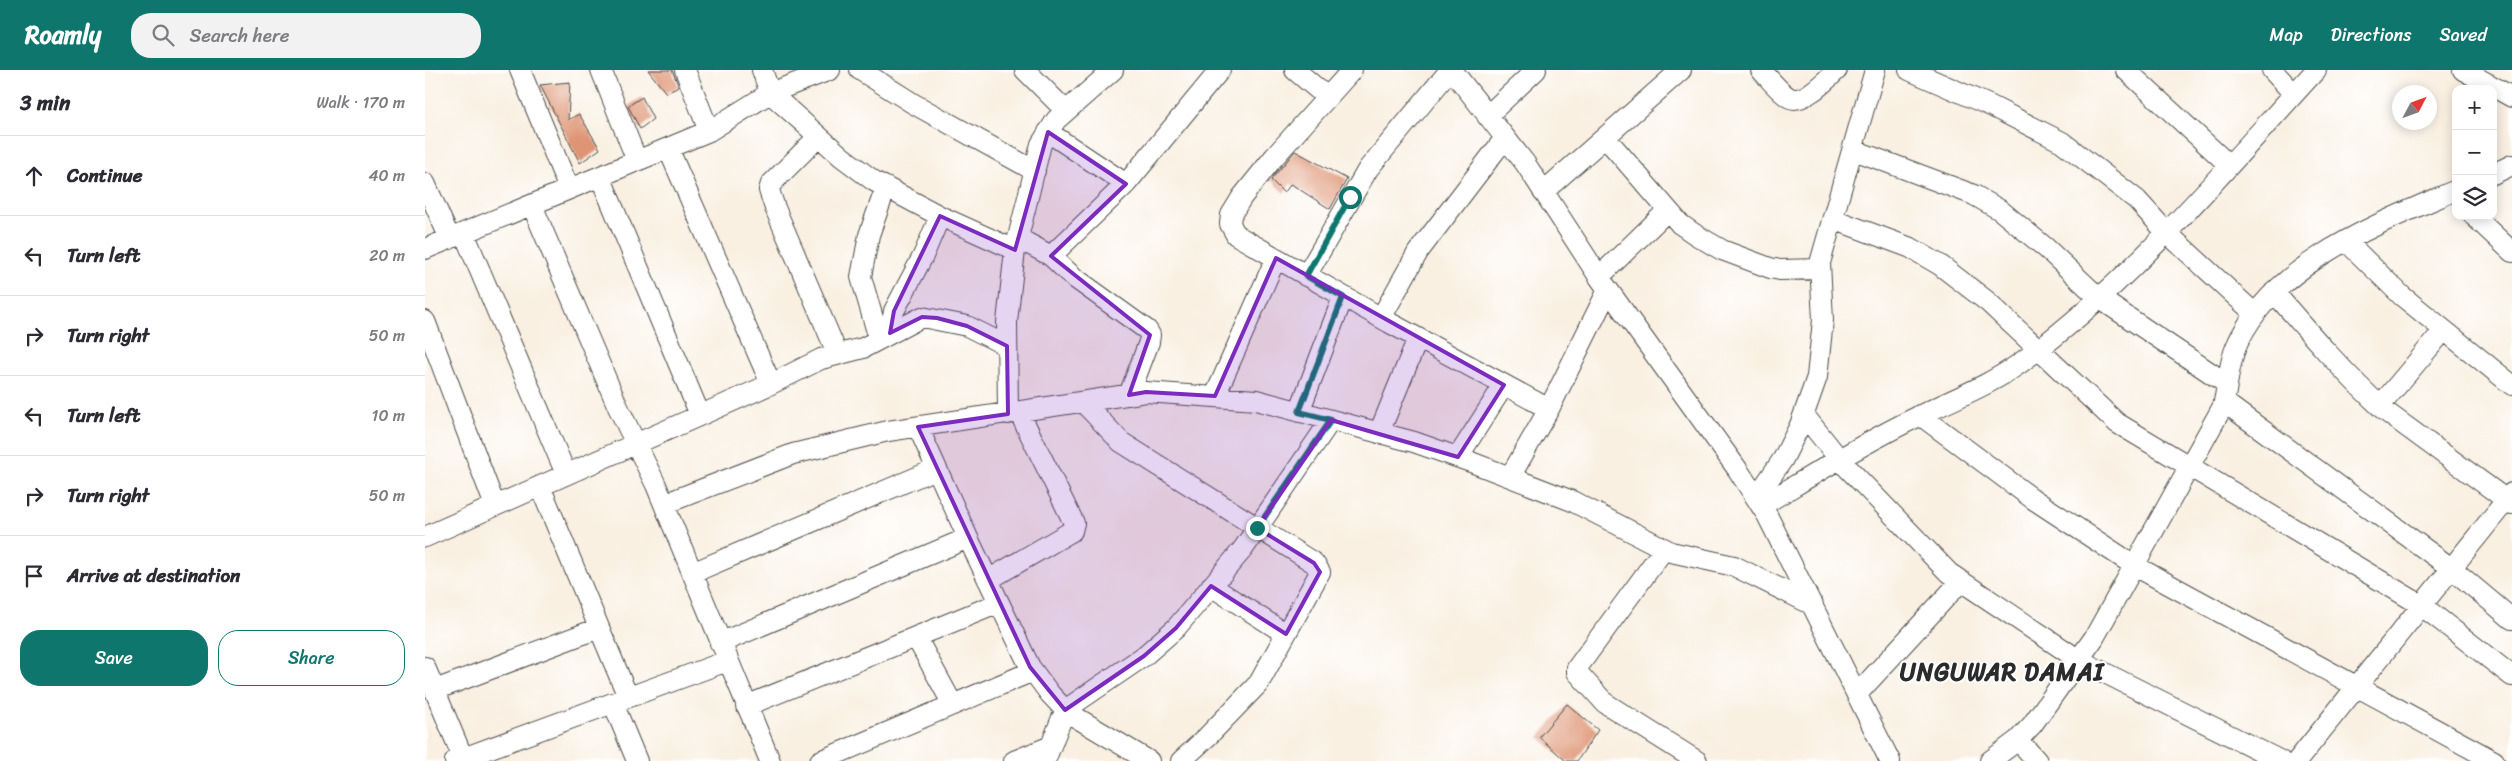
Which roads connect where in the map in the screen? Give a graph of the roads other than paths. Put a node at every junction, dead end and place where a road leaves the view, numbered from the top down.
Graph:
1 (520, 70) edge
2 (601, 70) edge
3 (685, 70) edge
4 (762, 70) edge
5 (830, 70) edge
6 (860, 70) edge
7 (1025, 70) edge
8 (1113, 70) edge
9 (1220, 70) edge
10 (1295, 70) edge
11 (1352, 70) edge
12 (1451, 70) edge
13 (1536, 70) edge
14 (1681, 70) edge
15 (1761, 70) edge
16 (1837, 70) edge
17 (1875, 70) edge
18 (1909, 70) edge
19 (2126, 70) edge
20 (2272, 70) edge
21 (2316, 70) edge
22 (2463, 70) edge
23 (770, 93) junction
24 (2294, 94) junction
25 (1327, 97) junction
26 (2512, 97) edge
27 (1066, 111) junction
28 (1487, 116) junction
29 (709, 131) junction
30 (1048, 132) junction
31 (818, 136) junction
32 (1605, 137) junction
33 (1505, 138) junction
34 (668, 148) junction
35 (1853, 150) junction
36 (637, 161) junction
37 (2229, 165) junction
38 (2512, 165) edge
39 (1035, 170) junction
40 (2497, 172) edge
41 (600, 176) junction
42 (425, 183) edge
43 (1126, 184) junction
44 (886, 187) junction
45 (569, 189) junction
46 (1543, 192) junction
47 (2452, 195) edge
48 (531, 205) junction
49 (1668, 210) junction
50 (940, 216) junction
51 (1833, 219) junction
52 (2478, 220) edge
53 (2166, 232) junction
54 (457, 236) junction
55 (2346, 242) junction
56 (1016, 244) junction
57 (425, 249) edge
58 (2512, 252) edge
59 (1051, 256) junction
60 (1276, 258) junction
61 (1820, 269) junction
62 (1306, 276) junction
63 (1604, 283) junction
64 (2275, 292) junction
65 (1343, 297) junction
66 (2099, 298) junction
67 (2255, 314) junction
68 (1381, 318) junction
69 (425, 321) edge
70 (2444, 330) junction
71 (885, 336) junction
72 (1418, 338) junction
73 (1007, 346) junction
74 (2037, 350) junction
75 (837, 353) junction
76 (771, 384) junction
77 (1504, 384) junction
78 (2512, 386) edge
79 (2226, 393) junction
80 (1129, 394) junction
81 (1215, 396) junction
82 (1083, 402) junction
83 (2380, 406) junction
84 (1549, 409) junction
85 (1299, 412) junction
86 (1013, 413) junction
87 (1804, 415) junction
88 (700, 416) junction
89 (1919, 416) junction
90 (1331, 420) junction
91 (918, 427) junction
92 (1379, 432) junction
93 (636, 444) junction
94 (1458, 457) junction
95 (1840, 460) junction
96 (2189, 468) junction
97 (936, 469) junction
98 (566, 474) junction
99 (1510, 477) junction
100 (540, 486) junction
101 (2510, 499) edge
102 (1759, 502) junction
103 (664, 504) junction
104 (495, 506) junction
105 (1257, 528) junction
106 (425, 537) edge
107 (968, 538) junction
108 (1664, 549) junction
109 (2135, 566) junction
110 (2451, 568) junction
111 (692, 572) junction
112 (988, 580) junction
113 (1961, 581) junction
114 (1211, 586) junction
115 (999, 603) junction
116 (1813, 605) junction
117 (2421, 605) junction
118 (2512, 619) edge
119 (599, 628) junction
120 (1286, 634) junction
121 (916, 637) junction
122 (723, 652) junction
123 (2079, 660) junction
124 (425, 667) edge
125 (1033, 671) junction
126 (2512, 676) edge
127 (2357, 686) junction
128 (435, 690) junction
129 (1857, 693) junction
130 (621, 700) junction
131 (953, 705) junction
132 (746, 706) junction
133 (1065, 710) junction
134 (2018, 740) junction
135 (1048, 754) edge
136 (469, 758) edge
137 (637, 761) edge
138 (770, 761) edge
139 (820, 761) edge
140 (1014, 761) edge
141 (1149, 761) edge
142 (1181, 761) edge
143 (1697, 761) edge
144 (1890, 761) edge
145 (1990, 761) edge
146 (2037, 761) edge
147 (2281, 761) edge
148 (2297, 761) edge
149 (2494, 761) edge

1 - 45 street
2 - 36 street
3 - 29 street
4 - 23 street
5 - 23 street
6 - 39 street
7 - 27 street
8 - 27 street
9 - 43 street
10 - 25 street
11 - 25 street
12 - 28 street
12 - 62 street
13 - 28 street
14 - 32 street
15 - 16 street
17 - 35 street
18 - 53 street
19 - 37 street
20 - 24 street
21 - 24 street
22 - 26 street
23 - 29 street
23 - 31 street
24 - 37 street
25 - 60 street
27 - 30 street
28 - 33 street
29 - 34 street
30 - 39 street
30 - 43 street
31 - 44 street
31 - 75 street
32 - 46 street
32 - 49 street
33 - 46 street
33 - 68 street
34 - 36 street
34 - 76 street
35 - 51 street
35 - 66 street
36 - 41 street
37 - 53 street
38 - 40 street
39 - 56 street
41 - 45 street
41 - 88 street
42 - 54 street
43 - 59 street
44 - 50 street
44 - 71 street
45 - 48 street
46 - 63 street
47 - 55 street
48 - 54 street
48 - 93 street
49 - 61 street
49 - 63 street
50 - 56 street
50 - 71 street
51 - 61 street
51 - 74 street
52 - 58 street
53 - 66 street
53 - 67 street
54 - 57 street
54 - 98 street
55 - 64 street
55 - 70 street
56 - 59 street
56 - 73 street
59 - 80 street
60 - 62 street
60 - 81 street
61 - 87 street
62 - 65 street
63 - 84 street
63 - 102 street
64 - 67 street
64 - 83 street
65 - 68 street
65 - 85 street
66 - 74 street
66 - 79 street
67 - 79 street
68 - 72 street
69 - 104 street
70 - 78 street
70 - 83 street
71 - 73 street
71 - 75 street
72 - 77 street
72 - 92 street
73 - 86 street
74 - 89 street
74 - 96 street
75 - 76 street
76 - 88 street
77 - 84 street
77 - 94 street
79 - 96 street
79 - 110 street
80 - 81 street
80 - 82 street
81 - 85 street
82 - 86 street
82 - 105 street
83 - 101 street
84 - 99 street
85 - 90 street
86 - 91 street
86 - 112 street
87 - 95 street
87 - 102 street
88 - 93 street
89 - 95 street
89 - 109 street
90 - 92 street
90 - 105 street
91 - 97 street
91 - 103 street
92 - 94 street
93 - 98 street
93 - 103 street
94 - 99 street
95 - 102 street
95 - 113 street
96 - 109 street
96 - 117 street
97 - 107 street
97 - 111 street
98 - 100 street
99 - 108 street
100 - 104 street
100 - 119 street
101 - 110 street
102 - 116 street
103 - 111 street
104 - 106 street
105 - 114 street
105 - 120 street
107 - 112 street
107 - 122 street
108 - 116 street
108 - 143 street
109 - 123 street
109 - 127 street
110 - 117 street
110 - 118 street
111 - 122 street
112 - 115 street
113 - 123 street
113 - 129 street
114 - 120 street
114 - 133 street
115 - 121 street
115 - 125 street
116 - 129 street
117 - 126 street
117 - 127 street
119 - 128 street
119 - 130 street
120 - 142 street
121 - 131 street
121 - 132 street
122 - 130 street
122 - 132 street
123 - 134 street
123 - 147 street
124 - 128 street
125 - 131 street
125 - 133 street
127 - 148 street
127 - 149 street
128 - 136 street
129 - 144 street
130 - 136 street
130 - 137 street
131 - 139 street
132 - 138 street
133 - 135 street
133 - 141 street
134 - 145 street
134 - 146 street
135 - 140 street

